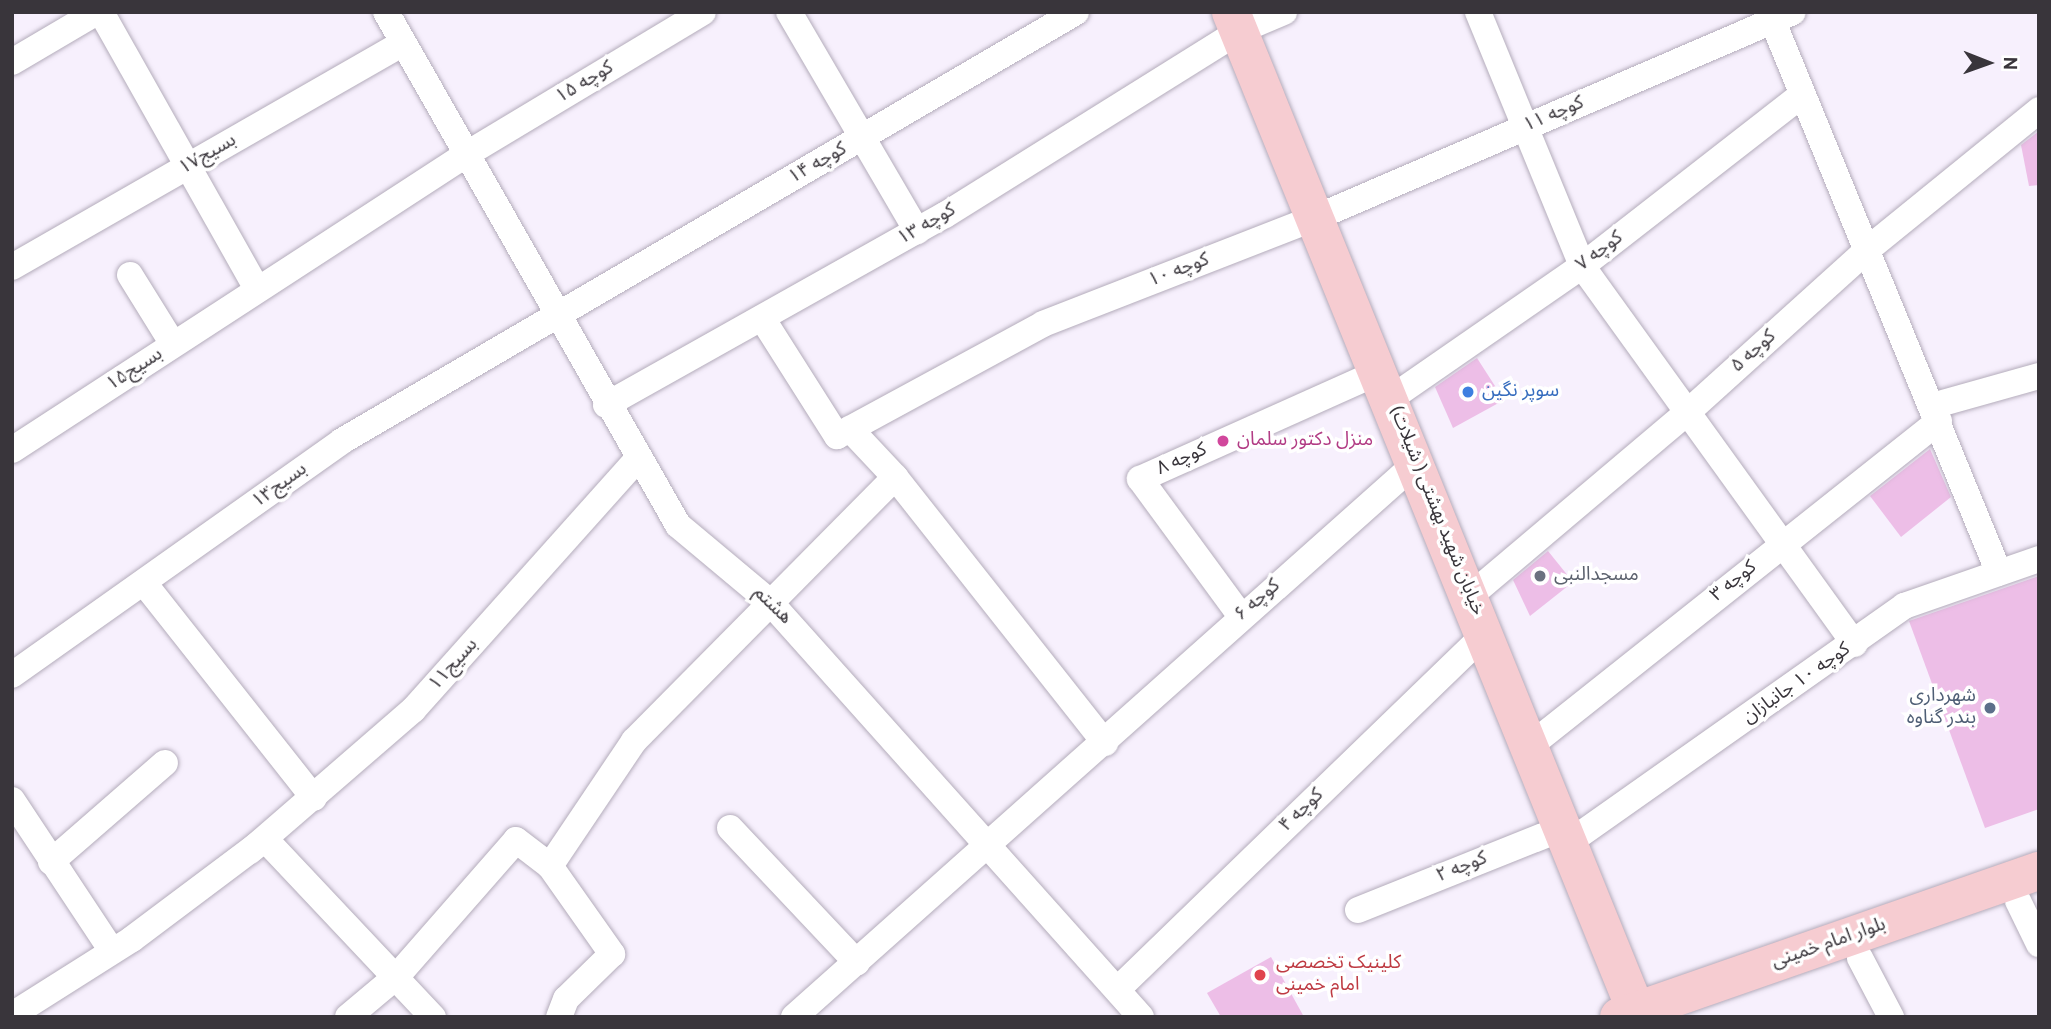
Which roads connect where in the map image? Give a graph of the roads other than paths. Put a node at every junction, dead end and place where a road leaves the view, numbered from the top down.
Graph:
1 (99, 12) edge
2 (386, 12) edge
3 (703, 12) edge
4 (789, 12) edge
5 (1076, 12) edge
6 (1284, 12) edge
7 (1478, 12) edge
8 (1778, 15) edge
9 (1235, 22) edge
10 (403, 43) junction
11 (12, 62) edge
12 (1802, 95) junction
13 (2039, 110) edge
14 (1526, 128) junction
15 (864, 138) junction
16 (467, 154) junction
17 (188, 166) junction
18 (1315, 218) junction
19 (917, 231) junction
20 (1867, 250) junction
21 (1582, 265) junction
22 (12, 267) edge
23 (130, 275) dead end
24 (257, 289) junction
25 (559, 313) junction
26 (762, 318) junction
27 (173, 344) junction
28 (2039, 376) edge
29 (1384, 386) junction
30 (606, 405) junction
31 (1689, 411) junction
32 (1936, 413) junction
33 (850, 429) junction
34 (12, 450) edge
35 (638, 458) junction
36 (1416, 463) junction
37 (895, 477) junction
38 (1783, 544) junction
39 (2039, 559) edge
40 (1999, 573) junction
41 (144, 583) junction
42 (1470, 596) junction
43 (769, 601) junction
44 (1240, 615) junction
45 (1486, 634) junction
46 (1855, 644) junction
47 (12, 675) edge
48 (1105, 744) junction
49 (1531, 745) junction
50 (165, 762) dead end
51 (314, 799) junction
52 (12, 800) edge
53 (730, 828) dead end
54 (1568, 834) junction
55 (257, 845) junction
56 (993, 845) junction
57 (51, 862) junction
58 (550, 866) junction
59 (2032, 889) edge
60 (1358, 910) dead end
61 (2039, 944) edge
62 (112, 951) junction
63 (1860, 958) junction
64 (857, 963) junction
65 (398, 975) junction
66 (1118, 989) junction
67 (1628, 1014) edge
68 (12, 1015) edge
69 (796, 1016) edge
70 (348, 1017) edge
71 (433, 1017) edge
72 (559, 1017) edge
73 (1141, 1017) edge
74 (1697, 1017) edge
75 (1891, 1017) edge

1 - 11 street
1 - 17 street
2 - 10 street, هشتم
3 - 16 street, کوچه ۱۵
4 - 15 street
5 - 15 street, کوچه ۱۴
6 - 9 street, کوچه ۱۳
7 - 14 street
8 - 12 street
8 - 14 street, کوچه ۱۱
9 - 18 street, خیابان شهید بهشتی ( شیلات)
9 - 19 street, کوچه ۱۳
10 - 16 street, هشتم
10 - 17 street, بسیج۱۷
12 - 20 street
12 - 21 street, کوچه ۷
13 - 20 street, کوچه ۵
14 - 18 street, کوچه ۱۱
14 - 21 street
15 - 19 street
15 - 25 street, کوچه ۱۴
16 - 24 street, کوچه ۱۵
16 - 25 street, هشتم
17 - 22 street, بسیج۱۷
17 - 24 street
18 - 29 street, خیابان شهید بهشتی ( شیلات)
18 - 33 street, کوچه ۱۰
19 - 26 street, کوچه ۱۳
20 - 31 street, کوچه ۵
20 - 32 street
21 - 29 street, کوچه ۷
21 - 31 street
23 - 27 street
24 - 27 street, بسیج۱۵
25 - 30 street, هشتم
25 - 41 street, بسیج۱۳
26 - 30 street, کوچه ۱۳
26 - 33 street
27 - 34 street, بسیج۱۵
28 - 32 street
29 - 36 street, خیابان شهید بهشتی ( شیلات)
29 - 44 street, کوچه ۸
30 - 35 street, هشتم
31 - 38 street
31 - 42 street, کوچه ۵
32 - 38 street, کوچه ۳
32 - 40 street
33 - 37 street
35 - 43 street, هشتم
35 - 51 street, بسیج۱۱
36 - 42 street, خیابان شهید بهشتی ( شیلات)
36 - 44 street, کوچه ۶
37 - 43 street
37 - 48 street
38 - 46 street
38 - 49 street, کوچه ۳
39 - 40 street, کوچه ۱۰ جانبازان
40 - 46 street, کوچه ۱۰ جانبازان
41 - 47 street, بسیج۱۳
41 - 51 street
42 - 45 street, خیابان شهید بهشتی ( شیلات)
43 - 56 street, هشتم
43 - 58 street
44 - 48 street, کوچه ۶
45 - 49 street, خیابان شهید بهشتی ( شیلات)
45 - 66 street, کوچه ۴
46 - 54 street, کوچه ۱۰ جانبازان
48 - 56 street, کوچه ۶
49 - 54 street, خیابان شهید بهشتی ( شیلات)
50 - 57 street
51 - 55 street, بسیج۱۱
52 - 57 street
53 - 64 street
54 - 60 street, کوچه ۲
54 - 67 street, خیابان شهید بهشتی ( شیلات)
55 - 62 street, بسیج۱۱
55 - 65 street
56 - 64 street, کوچه ۶
56 - 66 street, هشتم
57 - 62 street
58 - 65 street
58 - 72 street
59 - 61 street
59 - 63 street, بلوار امام خمینی
59 - 67 street, بلوار امام خمینی
62 - 68 street, بسیج۱۱
63 - 74 street, بلوار امام خمینی
63 - 75 street
64 - 69 street, کوچه ۶
65 - 70 street
65 - 71 street
66 - 73 street, هشتم

